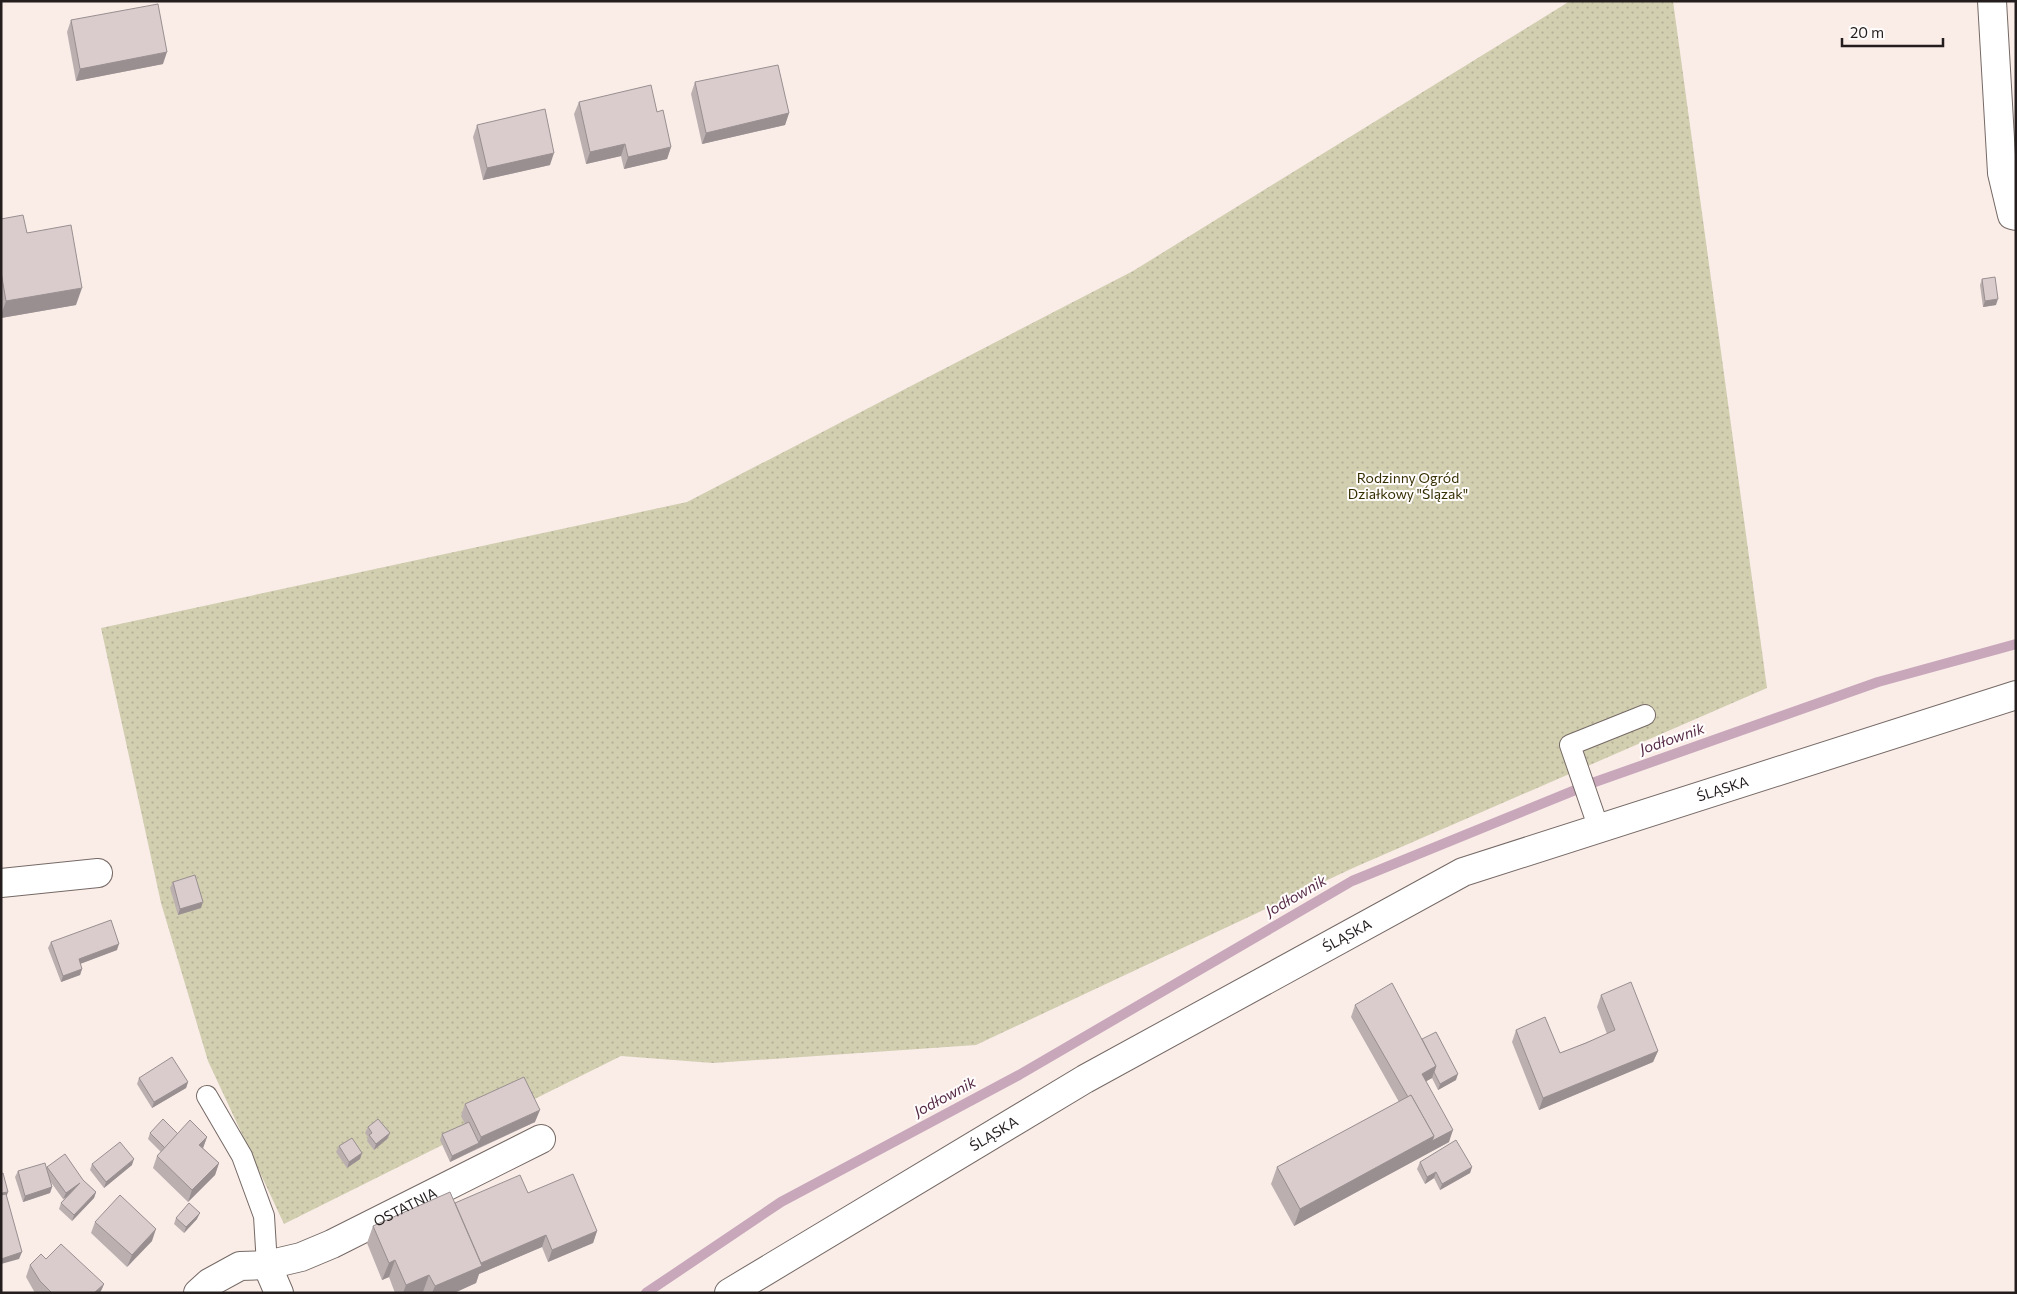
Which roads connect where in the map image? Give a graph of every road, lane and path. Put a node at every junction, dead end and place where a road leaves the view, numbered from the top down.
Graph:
1 (1992, 1) edge
2 (2014, 216) edge
3 (2016, 695) edge
4 (1645, 715) dead end
5 (1600, 829) junction
6 (98, 873) dead end
7 (1, 883) edge
8 (207, 1096) dead end
9 (541, 1139) dead end
10 (266, 1265) junction
11 (198, 1293) edge
12 (279, 1293) edge
13 (729, 1293) edge

1 - 2 street
3 - 5 street, ŚLĄSKA
4 - 5 lane
5 - 13 street, ŚLĄSKA
6 - 7 street
8 - 10 lane
9 - 10 street, OSTATNIA
10 - 11 street, OSTATNIA
10 - 12 street

